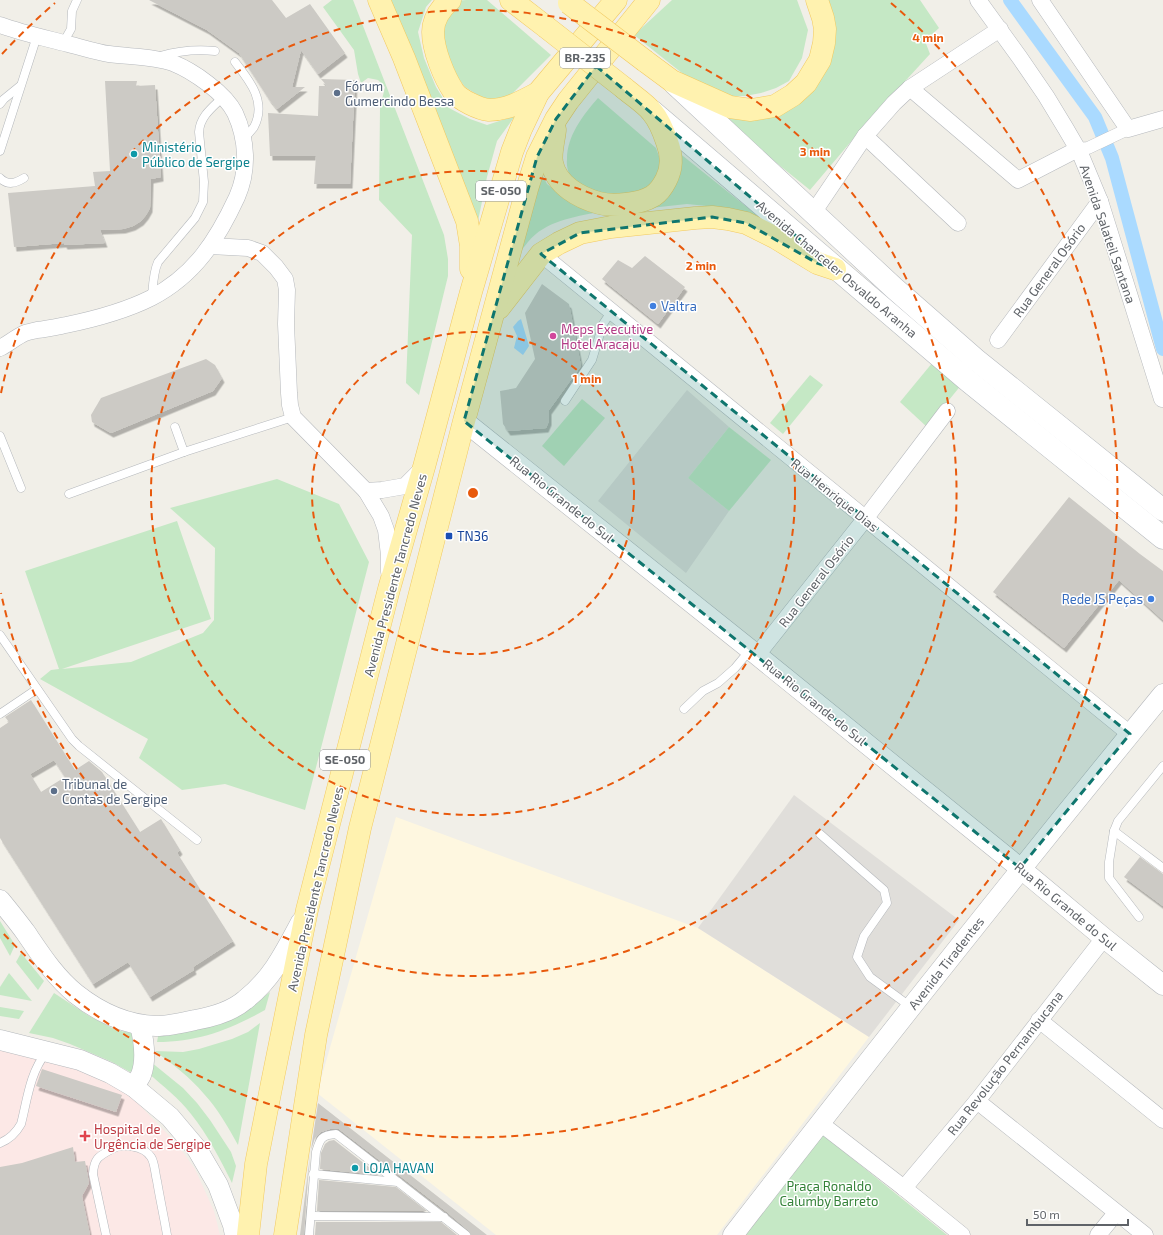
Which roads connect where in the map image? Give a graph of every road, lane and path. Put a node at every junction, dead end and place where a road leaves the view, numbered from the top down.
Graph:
1 (77, 0) edge
2 (379, 0) edge
3 (450, 0) edge
4 (511, 0) edge
5 (616, 0) edge
6 (817, 0) edge
7 (978, 0) edge
8 (1040, 0) edge
9 (649, 1) edge
10 (567, 2) edge
11 (0, 25) edge
12 (1000, 29) junction
13 (37, 36) junction
14 (63, 43) junction
15 (214, 51) dead end
16 (150, 58) junction
17 (235, 62) dead end
18 (672, 81) junction
19 (21, 86) junction
20 (910, 88) junction
21 (538, 93) junction
22 (223, 97) junction
23 (0, 104) edge
24 (652, 112) junction
25 (556, 119) junction
26 (1163, 119) edge
27 (1121, 132) junction
28 (865, 136) junction
29 (244, 139) junction
30 (1083, 149) junction
31 (0, 151) edge
32 (0, 178) edge
33 (24, 178) dead end
34 (1100, 201) junction
35 (813, 213) junction
36 (958, 223) dead end
37 (210, 246) junction
38 (541, 254) junction
39 (835, 269) junction
40 (471, 292) junction
41 (152, 298) junction
42 (611, 312) junction
43 (493, 315) junction
44 (25, 333) junction
45 (0, 334) edge
46 (998, 340) dead end
47 (0, 348) edge
48 (1162, 399) dead end
49 (565, 401) dead end
50 (947, 411) dead end
51 (293, 417) junction
52 (464, 421) junction
53 (175, 427) dead end
54 (0, 436) edge
55 (184, 452) junction
56 (424, 467) junction
57 (21, 488) dead end
58 (366, 491) junction
59 (69, 494) dead end
60 (1163, 510) edge
61 (865, 519) junction
62 (1163, 538) edge
63 (389, 589) junction
64 (0, 635) edge
65 (753, 652) junction
66 (37, 689) junction
67 (1163, 694) edge
68 (684, 709) dead end
69 (1, 711) edge
70 (1130, 734) junction
71 (1163, 766) edge
72 (1114, 831) junction
73 (820, 834) dead end
74 (197, 840) dead end
75 (1020, 868) junction
76 (1163, 868) edge
77 (0, 900) edge
78 (307, 910) junction
79 (1139, 917) dead end
80 (1104, 938) junction
81 (1163, 984) edge
82 (911, 1007) junction
83 (1039, 1020) junction
84 (140, 1024) junction
85 (0, 1040) edge
86 (48, 1051) junction
87 (134, 1087) junction
88 (976, 1101) junction
89 (1163, 1120) edge
90 (820, 1123) junction
91 (0, 1143) edge
92 (314, 1174) junction
93 (398, 1182) junction
94 (904, 1188) junction
95 (1116, 1213) junction
96 (311, 1216) junction
97 (444, 1216) junction
98 (106, 1235) edge
99 (167, 1235) edge
100 (235, 1235) edge
101 (248, 1235) edge
102 (286, 1235) edge
103 (309, 1235) edge
104 (466, 1235) edge
105 (733, 1235) edge
106 (962, 1235) edge
107 (1098, 1235) edge
108 (1145, 1235) edge

1 - 14 lane
2 - 40 main road
3 - 21 main road
4 - 24 main road, Avenida Chanceler Osvaldo Aranha / BR-235, bridge
5 - 21 main road, SE-050
6 - 18 main road
7 - 12 street, Avenida Salateil Santana
8 - 27 street
9 - 25 main road, SE-050
10 - 18 main road, Avenida Chanceler Osvaldo Aranha / BR-235, bridge
11 - 13 street
12 - 20 street
12 - 30 street, Avenida Salateil Santana
13 - 14 street
13 - 19 lane
14 - 16 street
15 - 16 lane
16 - 22 street
17 - 29 lane
18 - 35 main road, Avenida Chanceler Osvaldo Aranha / BR-235
19 - 23 lane
19 - 31 lane
20 - 28 street
20 - 30 street
21 - 40 main road, SE-050
22 - 29 street
22 - 41 lane
24 - 25 main road
24 - 39 main road, Avenida Chanceler Osvaldo Aranha / BR-235
25 - 43 main road, SE-050
26 - 27 street
27 - 30 street
28 - 35 street
28 - 36 street
29 - 37 street
30 - 34 street, Avenida Salateil Santana
32 - 33 lane
34 - 46 street, Rua General Osório
34 - 48 street, Avenida Salateil Santana
35 - 60 main road, Avenida Chanceler Osvaldo Aranha / BR-235
37 - 41 street
37 - 51 street
38 - 39 main road
38 - 42 street, Rua Henrique Dias
38 - 43 main road
39 - 62 main road, Avenida Chanceler Osvaldo Aranha / BR-235
40 - 56 main road, Avenida Presidente Tancredo Neves / SE-050
41 - 44 street
42 - 49 lane
42 - 61 street, Rua Henrique Dias
43 - 52 main road, SE-050
44 - 45 street
44 - 47 street
50 - 61 street, Rua General Osório
51 - 55 lane
51 - 58 street
52 - 65 street, Rua Rio Grande do Sul
52 - 102 main road, SE-050
53 - 55 lane
54 - 57 lane
55 - 59 lane
56 - 58 street
56 - 63 main road, Avenida Presidente Tancredo Neves / SE-050
58 - 63 street
61 - 65 street, Rua General Osório
61 - 70 street, Rua Henrique Dias
63 - 78 main road, Avenida Presidente Tancredo Neves / SE-050
64 - 66 lane
65 - 68 lane
65 - 75 street, Rua Rio Grande do Sul
66 - 69 lane
66 - 74 lane
67 - 70 street, Avenida Tiradentes
70 - 75 street, Avenida Tiradentes
71 - 72 lane
72 - 76 lane
72 - 79 lane
73 - 82 lane
75 - 80 street, Rua Rio Grande do Sul
75 - 82 street, Avenida Tiradentes
77 - 84 street
78 - 84 street
78 - 101 main road, Avenida Presidente Tancredo Neves / SE-050
80 - 81 street, Rua Rio Grande do Sul
80 - 83 street, Rua Revolução Pernambucana
82 - 90 street, Avenida Tiradentes
83 - 88 street, Rua Revolução Pernambucana
83 - 89 street
84 - 87 street
85 - 86 street
86 - 87 street
86 - 91 lane
87 - 100 street
88 - 94 street, Rua Revolução Pernambucana
88 - 95 street
90 - 94 street
90 - 105 street, Avenida Tiradentes
92 - 93 lane
92 - 93 lane
92 - 96 lane
93 - 97 lane
94 - 106 street
95 - 107 street
95 - 108 street
96 - 97 lane
96 - 103 lane
97 - 104 lane
98 - 99 lane

